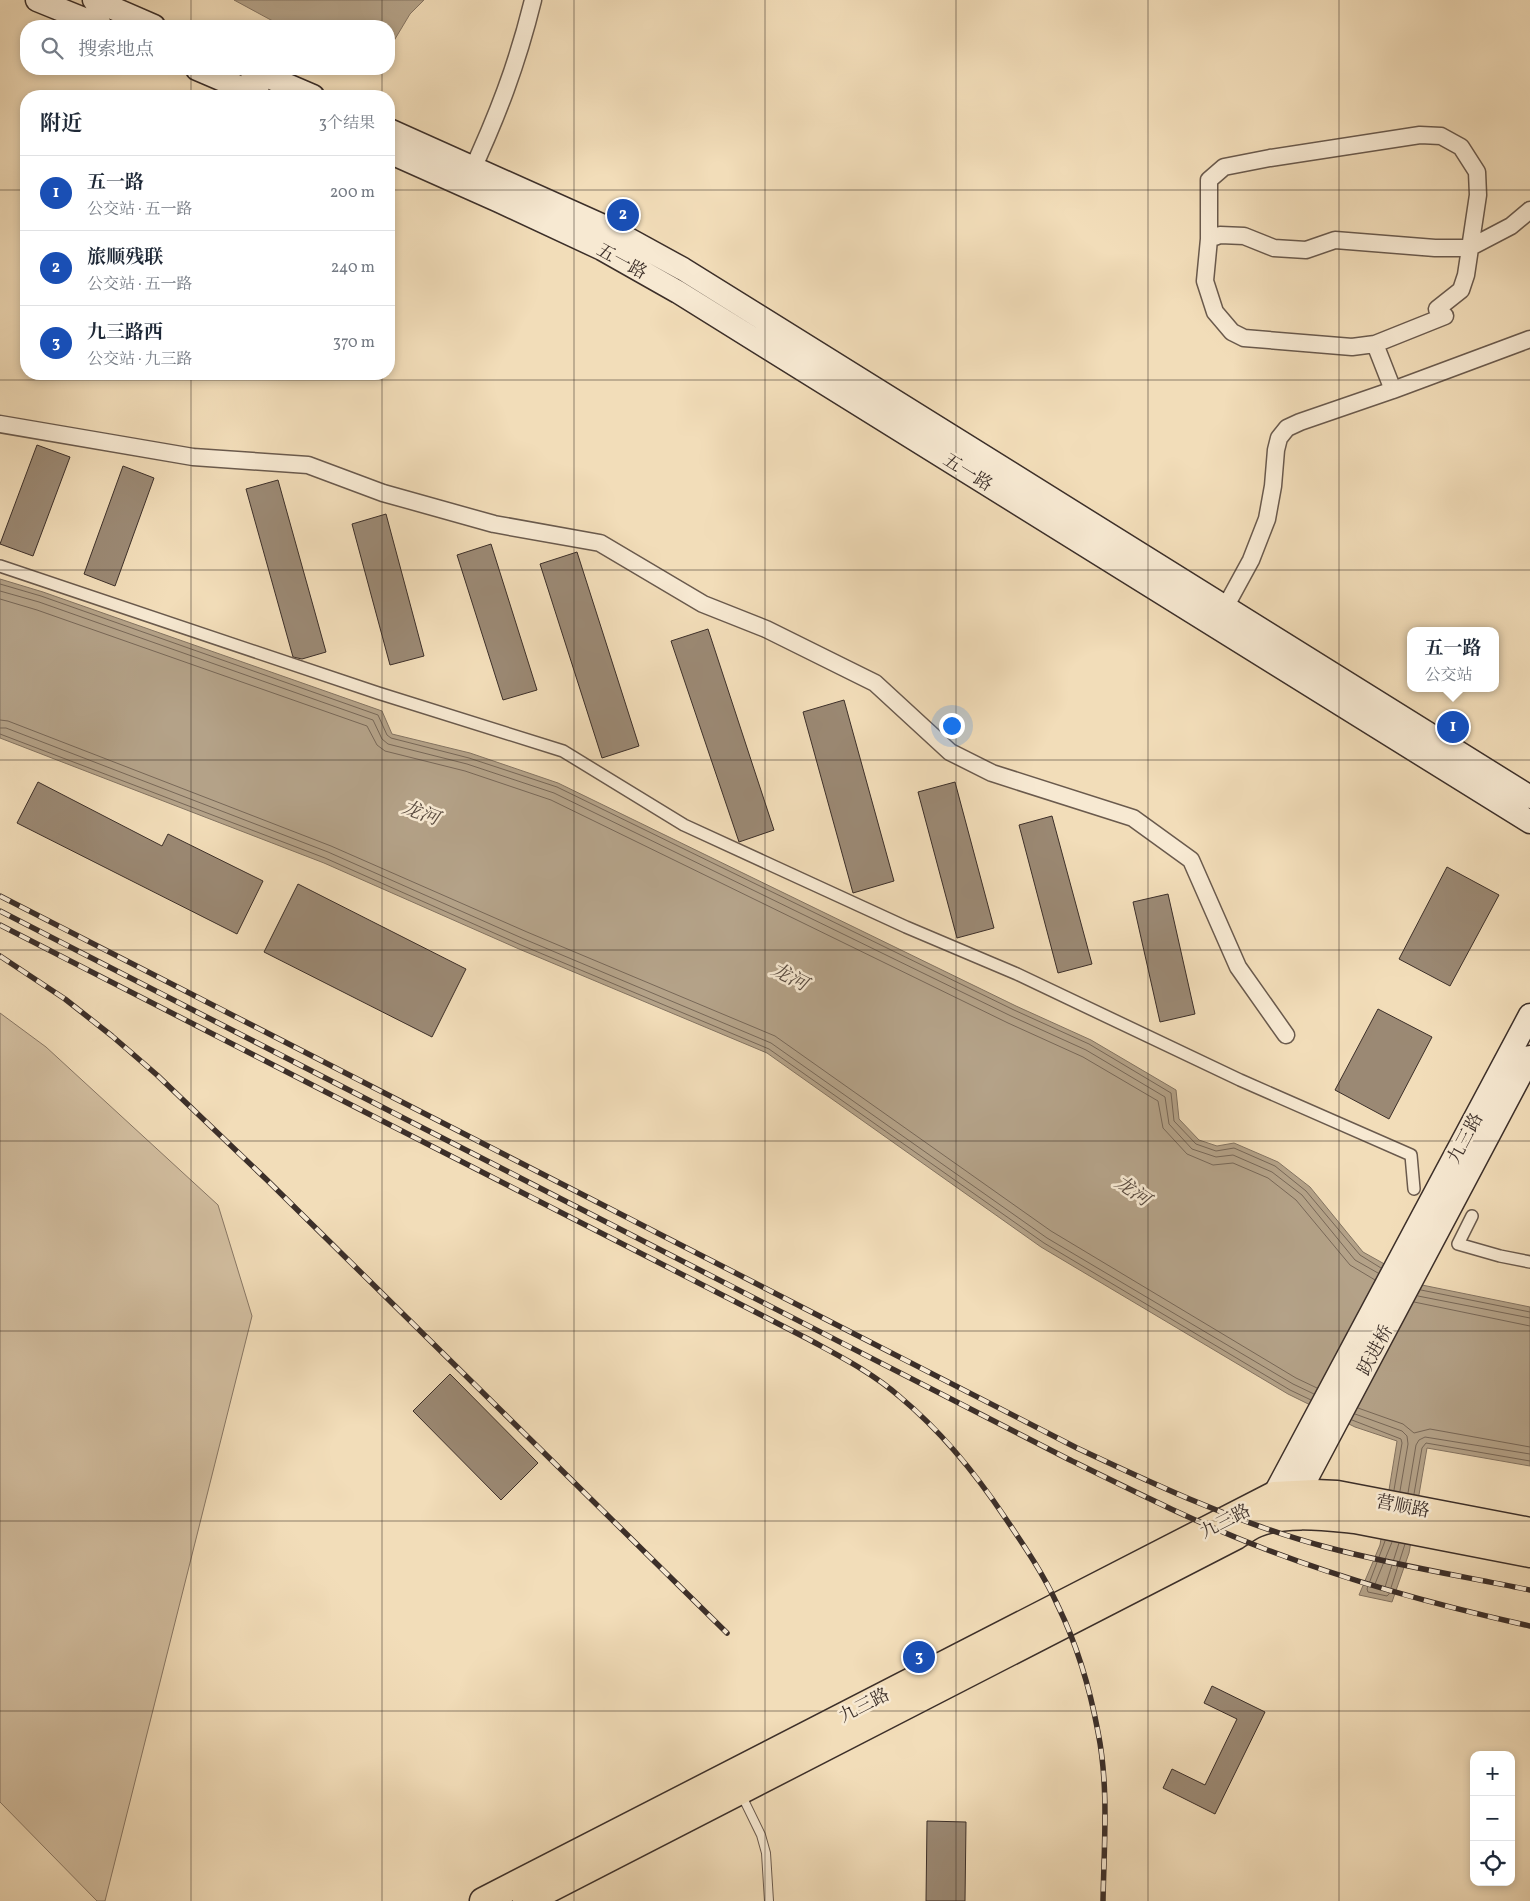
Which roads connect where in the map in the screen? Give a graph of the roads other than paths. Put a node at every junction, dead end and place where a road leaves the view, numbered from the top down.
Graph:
1 (94, 0) edge
2 (533, 0) edge
3 (51, 3) edge
4 (88, 20) edge
5 (140, 20) edge
6 (212, 75) edge
7 (264, 75) edge
8 (246, 90) edge
9 (299, 90) edge
10 (395, 133) edge
11 (395, 154) edge
12 (469, 176) junction
13 (1530, 210) edge
14 (1209, 239) junction
15 (1469, 248) junction
16 (1530, 339) edge
17 (1375, 344) junction
18 (1393, 390) junction
19 (0, 424) edge
20 (0, 566) edge
21 (1220, 617) junction
22 (1530, 797) edge
23 (1530, 822) edge
24 (1530, 1015) edge
25 (1286, 1035) dead end
26 (1530, 1057) edge
27 (1414, 1189) dead end
28 (1472, 1216) dead end
29 (1530, 1262) edge
30 (1408, 1266) junction
31 (1287, 1494) junction
32 (1381, 1514) junction
33 (1286, 1518) junction
34 (1418, 1521) junction
35 (1530, 1531) edge
36 (1530, 1554) edge
37 (735, 1783) junction
38 (483, 1901) edge
39 (526, 1901) edge
40 (769, 1901) edge

1 - 5 main road
2 - 12 street
3 - 4 main road
6 - 8 main road
7 - 9 main road
10 - 12 main road, 五一路
11 - 12 main road, 五一路
12 - 21 main road, 五一路
13 - 15 street
14 - 15 street
14 - 15 street
14 - 17 street
15 - 17 street
16 - 18 street
17 - 18 street
18 - 21 street
19 - 25 street
20 - 27 street
21 - 22 main road, 五一路
21 - 23 main road, 五一路
24 - 30 main road, 九三路
26 - 30 main road, 九三路
28 - 29 street
30 - 31 main road, 跃进桥
31 - 32 highway, 营顺路
31 - 33 highway
31 - 37 highway, 九三路
32 - 33 highway, 营顺路
32 - 34 highway, 营顺路
33 - 37 highway, 九三路
34 - 35 highway, 营顺路
34 - 36 highway, 营顺路
37 - 38 highway, 九三路
37 - 39 highway, 九三路
37 - 40 lane

